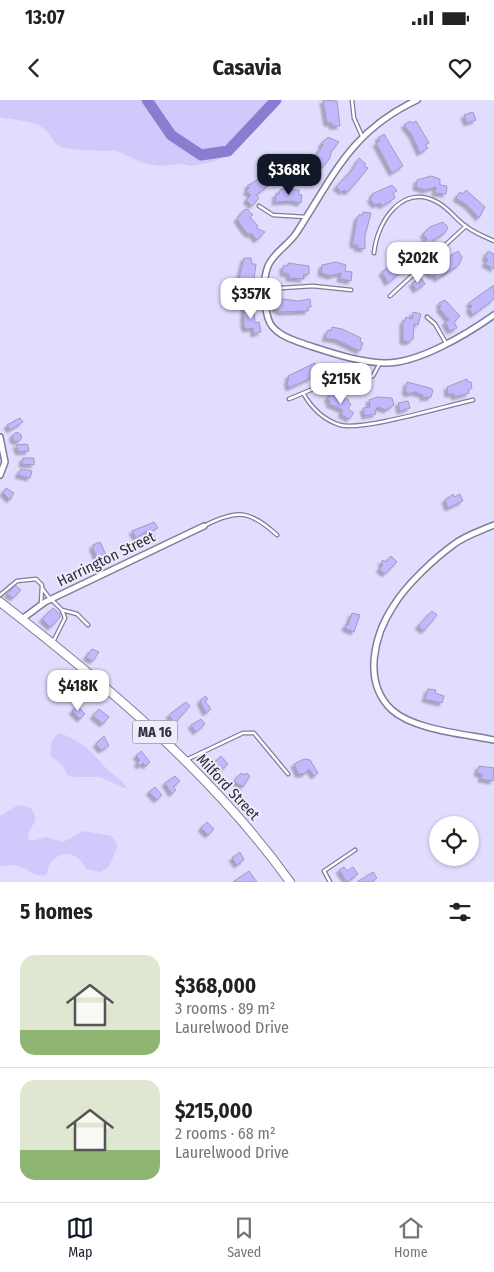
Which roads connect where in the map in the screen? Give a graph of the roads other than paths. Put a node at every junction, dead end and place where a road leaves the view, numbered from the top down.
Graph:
1 (352, 100) edge
2 (417, 100) edge
3 (363, 137) junction
4 (259, 206) dead end
5 (306, 217) junction
6 (466, 226) junction
7 (494, 241) edge
8 (374, 253) dead end
9 (264, 289) junction
10 (351, 290) dead end
11 (390, 296) dead end
12 (494, 315) edge
13 (427, 317) dead end
14 (446, 343) junction
15 (380, 362) junction
16 (303, 393) junction
17 (289, 399) dead end
18 (472, 400) dead end
19 (0, 437) edge
20 (2, 461) edge
21 (0, 475) edge
22 (494, 525) edge
23 (204, 526) joint
24 (277, 535) dead end
25 (42, 588) junction
26 (0, 595) edge
27 (51, 600) junction
28 (0, 602) edge
29 (41, 604) junction
30 (62, 610) junction
31 (22, 619) junction
32 (88, 625) dead end
33 (52, 644) junction
34 (494, 740) edge
35 (185, 761) junction
36 (288, 774) dead end
37 (355, 850) dead end
38 (290, 882) edge
39 (330, 882) edge

1 - 3 lane
2 - 3 street
3 - 5 street
4 - 5 lane
5 - 9 street
6 - 7 lane
6 - 8 lane
6 - 11 lane
9 - 10 lane
9 - 15 street
12 - 14 street
13 - 14 lane
14 - 15 street
15 - 16 lane
16 - 17 lane
16 - 18 lane
19 - 20 street
20 - 21 street
22 - 34 street
23 - 24 lane
23 - 27 street, Harrington Street
25 - 26 lane
25 - 27 lane
25 - 29 lane
27 - 29 street, Harrington Street
27 - 30 lane
28 - 31 main road, Milford Street / MA 16
29 - 31 street, Harrington Street
30 - 32 lane
30 - 33 lane
31 - 33 main road, Milford Street / MA 16
33 - 35 main road, Milford Street / MA 16
35 - 36 lane
35 - 38 main road, Milford Street / MA 16
37 - 39 lane

